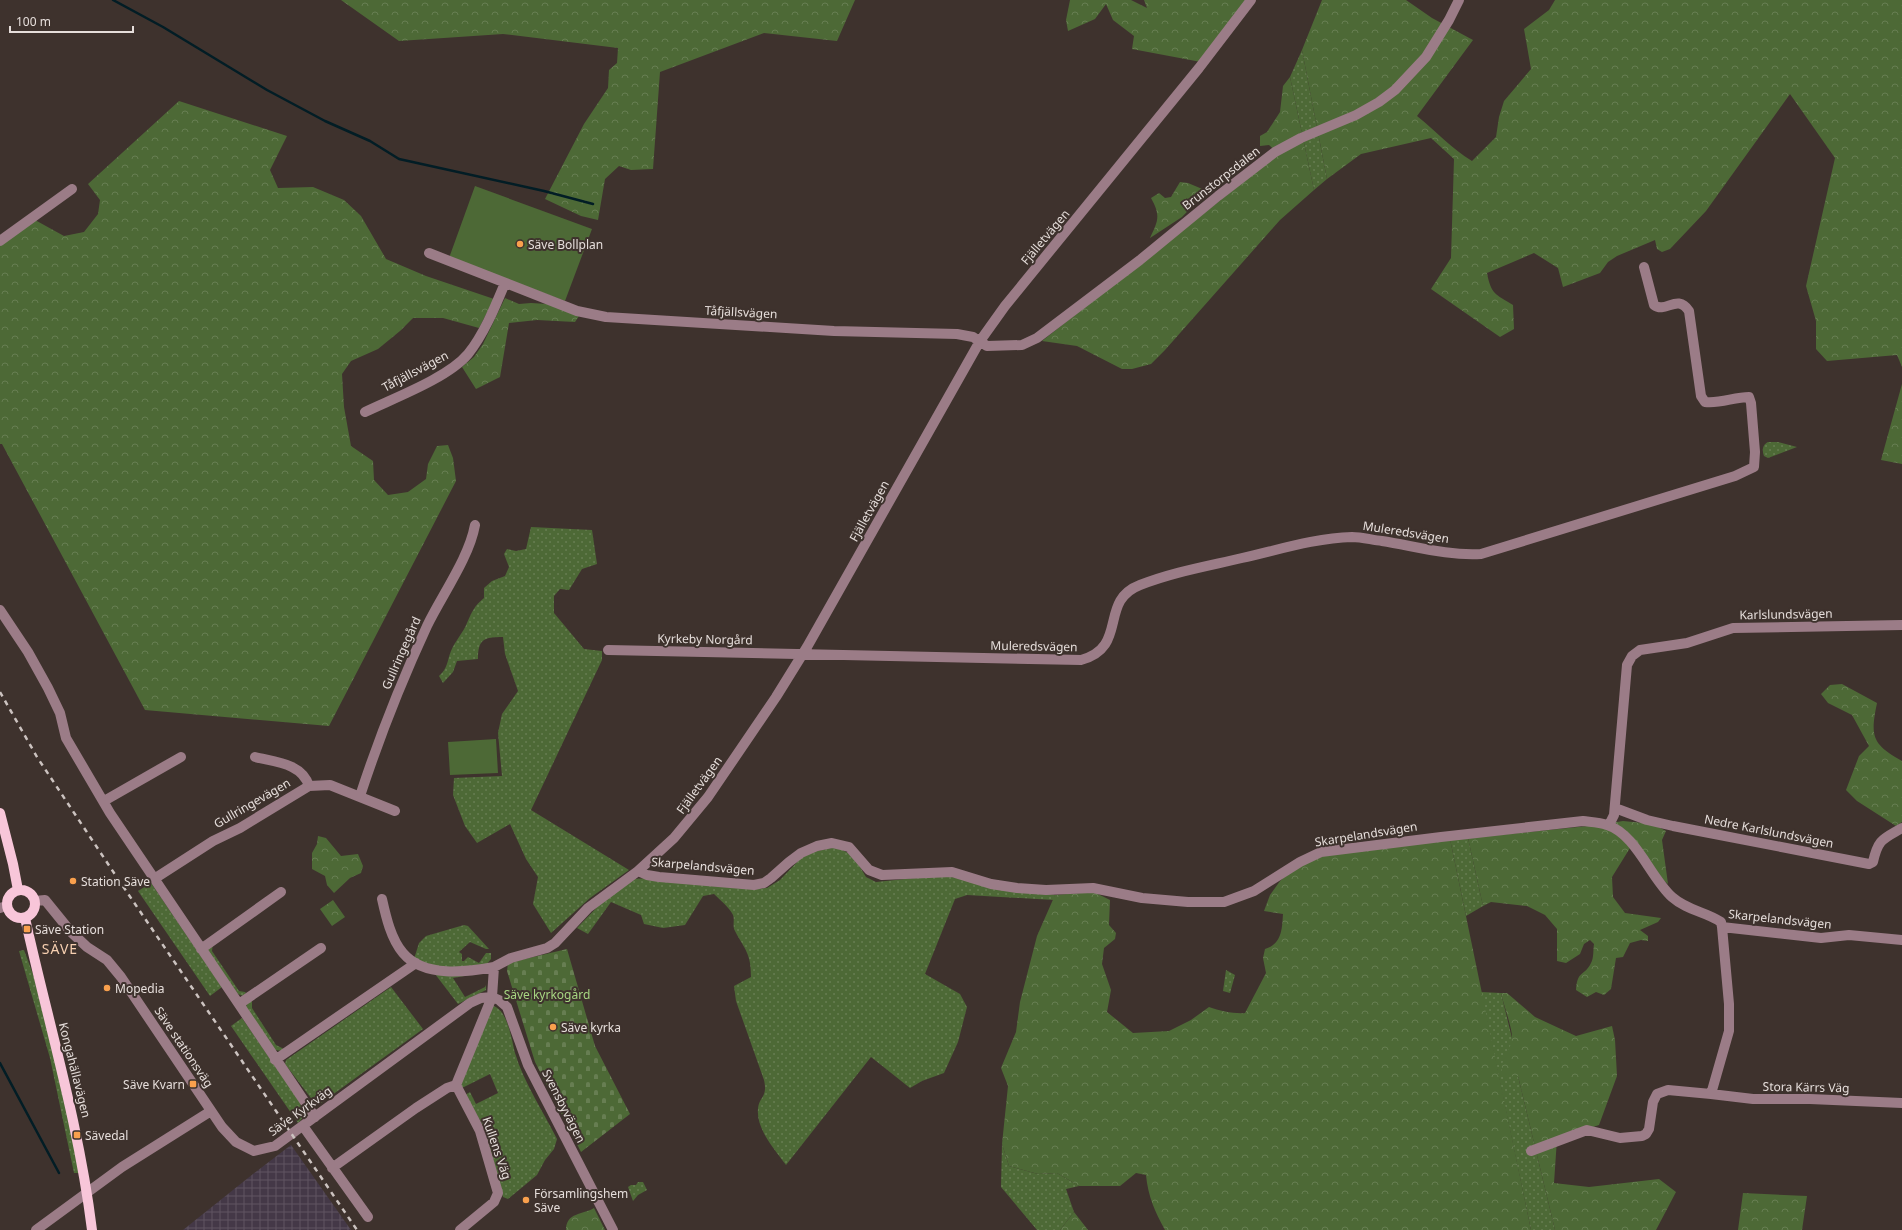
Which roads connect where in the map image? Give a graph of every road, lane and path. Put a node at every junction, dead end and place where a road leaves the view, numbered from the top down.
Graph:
1 (1251, 0) edge
2 (1459, 0) edge
3 (72, 189) dead end
4 (0, 241) edge
5 (429, 253) dead end
6 (1644, 267) dead end
7 (505, 283) junction
8 (980, 341) junction
9 (364, 412) dead end
10 (475, 525) dead end
11 (0, 610) edge
12 (1902, 625) edge
13 (608, 650) dead end
14 (803, 654) junction
15 (181, 757) dead end
16 (255, 757) dead end
17 (309, 786) junction
18 (360, 796) junction
19 (104, 801) junction
20 (1615, 808) junction
21 (395, 811) dead end
22 (0, 813) edge
23 (1609, 825) junction
24 (1902, 828) edge
25 (638, 871) junction
26 (154, 879) junction
27 (18, 890) junction
28 (281, 892) dead end
29 (382, 899) dead end
30 (35, 901) junction
31 (4, 907) edge
32 (25, 918) junction
33 (1722, 927) junction
34 (1902, 940) edge
35 (320, 948) dead end
36 (201, 949) junction
37 (416, 963) junction
38 (494, 967) junction
39 (492, 997) junction
40 (239, 1004) junction
41 (276, 1060) junction
42 (456, 1085) junction
43 (1711, 1094) junction
44 (1902, 1103) edge
45 (210, 1111) junction
46 (315, 1117) junction
47 (303, 1126) junction
48 (1531, 1151) dead end
49 (332, 1168) junction
50 (88, 1192) junction
51 (368, 1217) dead end
52 (36, 1230) edge
53 (92, 1230) edge
54 (460, 1230) edge
55 (613, 1230) edge

1 - 8 street, Fjälletvägen
2 - 8 street, Brunstorpsdalen
3 - 4 street
5 - 7 street, Tåfjällsvägen
6 - 14 street, Muleredsvägen
7 - 8 street, Tåfjällsvägen
7 - 9 street, Tåfjällsvägen
8 - 14 street, Fjälletvägen
10 - 18 street, Gullringegård
11 - 19 street
12 - 20 street, Karlslundsvägen
13 - 14 street, Kyrkeby Norgård
14 - 25 street, Fjälletvägen
15 - 19 street
16 - 17 street, Gullringevägen
17 - 18 street
17 - 26 street, Gullringevägen
18 - 21 street
19 - 26 street
20 - 23 street, Karlslundsvägen
20 - 24 street, Nedre Karlslundsvägen
22 - 27 main road
23 - 25 street, Skarpelandsvägen
23 - 33 street, Skarpelandsvägen
25 - 38 street, Fjälletvägen
26 - 36 street
27 - 30 main road
27 - 31 main road
28 - 36 street
29 - 37 street
30 - 32 main road
30 - 45 street, Säve stationsväg
31 - 32 main road
32 - 50 main road, Kongahällavägen
33 - 34 street, Skarpelandsvägen
33 - 43 street
35 - 40 street
36 - 40 street
37 - 38 street
37 - 41 street
38 - 39 street
39 - 42 street
39 - 46 street, Säve Kyrkväg
39 - 55 street, Svensbyvägen
40 - 41 street
41 - 46 street
42 - 49 street
42 - 54 street, Kullens Väg
43 - 44 street, Stora Kärrs Väg
43 - 48 street, Stora Kärrs Väg
45 - 47 street, Säve Kyrkväg
45 - 50 street
46 - 47 street, Säve Kyrkväg
47 - 49 street
49 - 51 street
50 - 52 street
50 - 53 main road, Kongahällavägen

